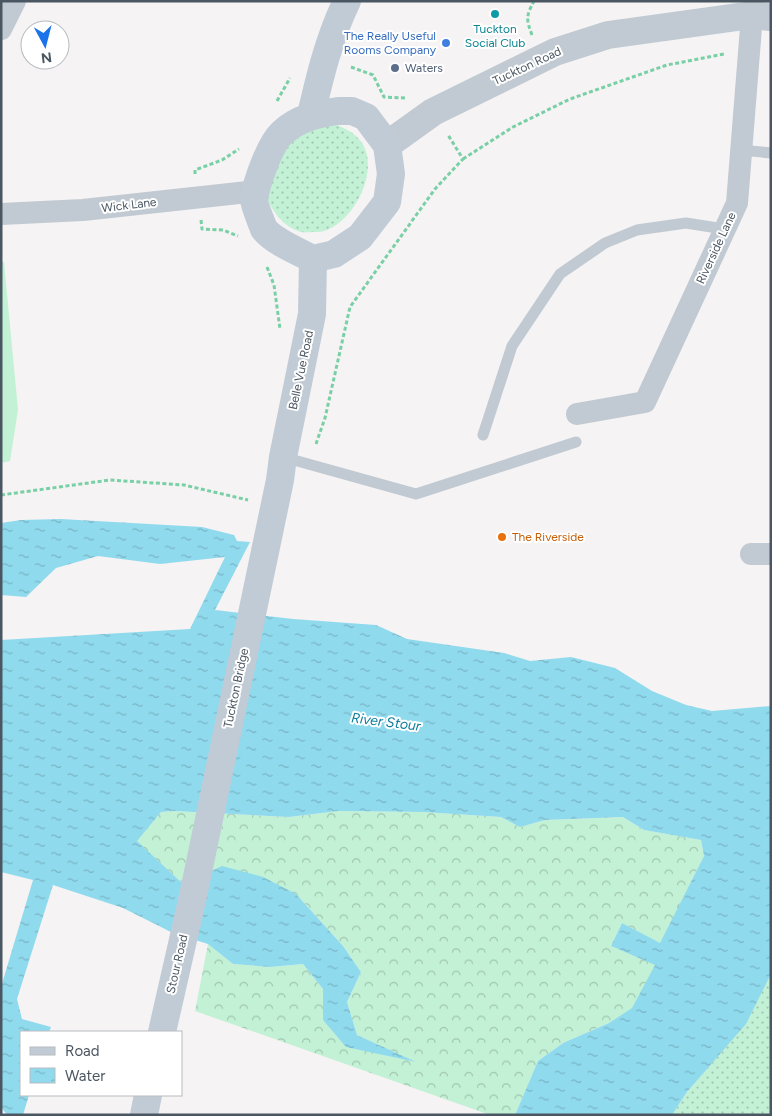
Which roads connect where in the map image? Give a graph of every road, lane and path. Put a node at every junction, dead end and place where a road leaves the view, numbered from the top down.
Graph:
1 (15, 1) edge
2 (347, 1) edge
3 (534, 1) edge
4 (761, 16) edge
5 (1, 29) edge
6 (748, 52) junction
7 (541, 58) junction
8 (311, 116) junction
9 (387, 145) junction
10 (741, 150) junction
11 (771, 152) edge
12 (463, 159) dead end
13 (257, 191) junction
14 (1, 214) edge
15 (724, 229) junction
16 (313, 259) junction
17 (577, 414) dead end
18 (483, 435) dead end
19 (576, 442) dead end
20 (282, 469) junction
21 (1, 495) edge
22 (274, 506) junction
23 (193, 896) joint
24 (162, 1031) edge
25 (148, 1096) edge
26 (144, 1115) edge

1 - 5 street
2 - 8 main road
3 - 7 path
4 - 6 street, Riverside Lane
4 - 7 street, Tuckton Road
6 - 10 street, Riverside Lane
6 - 12 path
7 - 9 street, Tuckton Road
8 - 9 main road
8 - 13 main road
9 - 16 main road
10 - 11 lane
10 - 15 street, Riverside Lane
13 - 14 street, Wick Lane
13 - 16 main road
15 - 17 street, Riverside Lane
15 - 18 lane
16 - 20 main road, Belle Vue Road
19 - 20 lane
20 - 22 main road, Tuckton Bridge
21 - 22 path
22 - 23 main road, Tuckton Bridge
23 - 24 main road, Stour Road
25 - 26 main road

